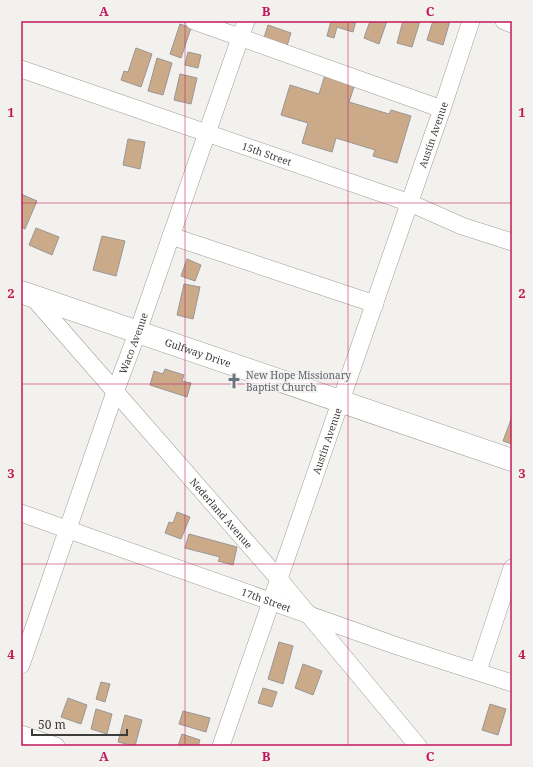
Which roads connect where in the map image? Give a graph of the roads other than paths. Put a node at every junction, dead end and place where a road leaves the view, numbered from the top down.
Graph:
1 (194, 21) edge
2 (246, 21) edge
3 (471, 21) edge
4 (504, 21) edge
5 (512, 24) edge
6 (240, 38) junction
7 (21, 69) edge
8 (442, 109) junction
9 (207, 133) junction
10 (410, 203) junction
11 (171, 236) junction
12 (512, 242) edge
13 (24, 290) edge
14 (375, 304) junction
15 (138, 331) junction
16 (115, 392) junction
17 (340, 401) junction
18 (512, 460) edge
19 (21, 513) edge
20 (68, 530) junction
21 (512, 569) edge
22 (278, 578) junction
23 (271, 601) junction
24 (307, 614) junction
25 (21, 665) edge
26 (478, 671) junction
27 (512, 683) edge
28 (21, 734) edge
29 (56, 746) edge
30 (221, 746) edge
31 (418, 746) edge

1 - 6 street
2 - 6 street, Waco Avenue
3 - 8 street, Austin Avenue
4 - 5 street
6 - 8 street
6 - 9 street, Waco Avenue
7 - 9 street, 15th Street
8 - 10 street, Austin Avenue
9 - 10 street, 15th Street
9 - 11 street, Waco Avenue
10 - 12 street, 15th Street
10 - 14 street, Austin Avenue
11 - 14 street
11 - 15 street, Waco Avenue
13 - 15 main road, Gulfway Drive
13 - 16 street, Nederland Avenue
14 - 17 street, Austin Avenue
15 - 16 street, Waco Avenue
15 - 17 main road, Gulfway Drive
16 - 20 street, Waco Avenue
16 - 22 street, Nederland Avenue
17 - 18 main road, Gulfway Drive
17 - 22 street, Austin Avenue
19 - 20 street, 17th Street
20 - 23 street, 17th Street
20 - 25 street, Waco Avenue
21 - 26 street
22 - 23 street, Austin Avenue
22 - 24 street, Nederland Avenue
23 - 24 street, 17th Street
23 - 30 street, Austin Avenue
24 - 26 street, 17th Street
24 - 31 street, Nederland Avenue
26 - 27 street, 17th Street
28 - 29 street

